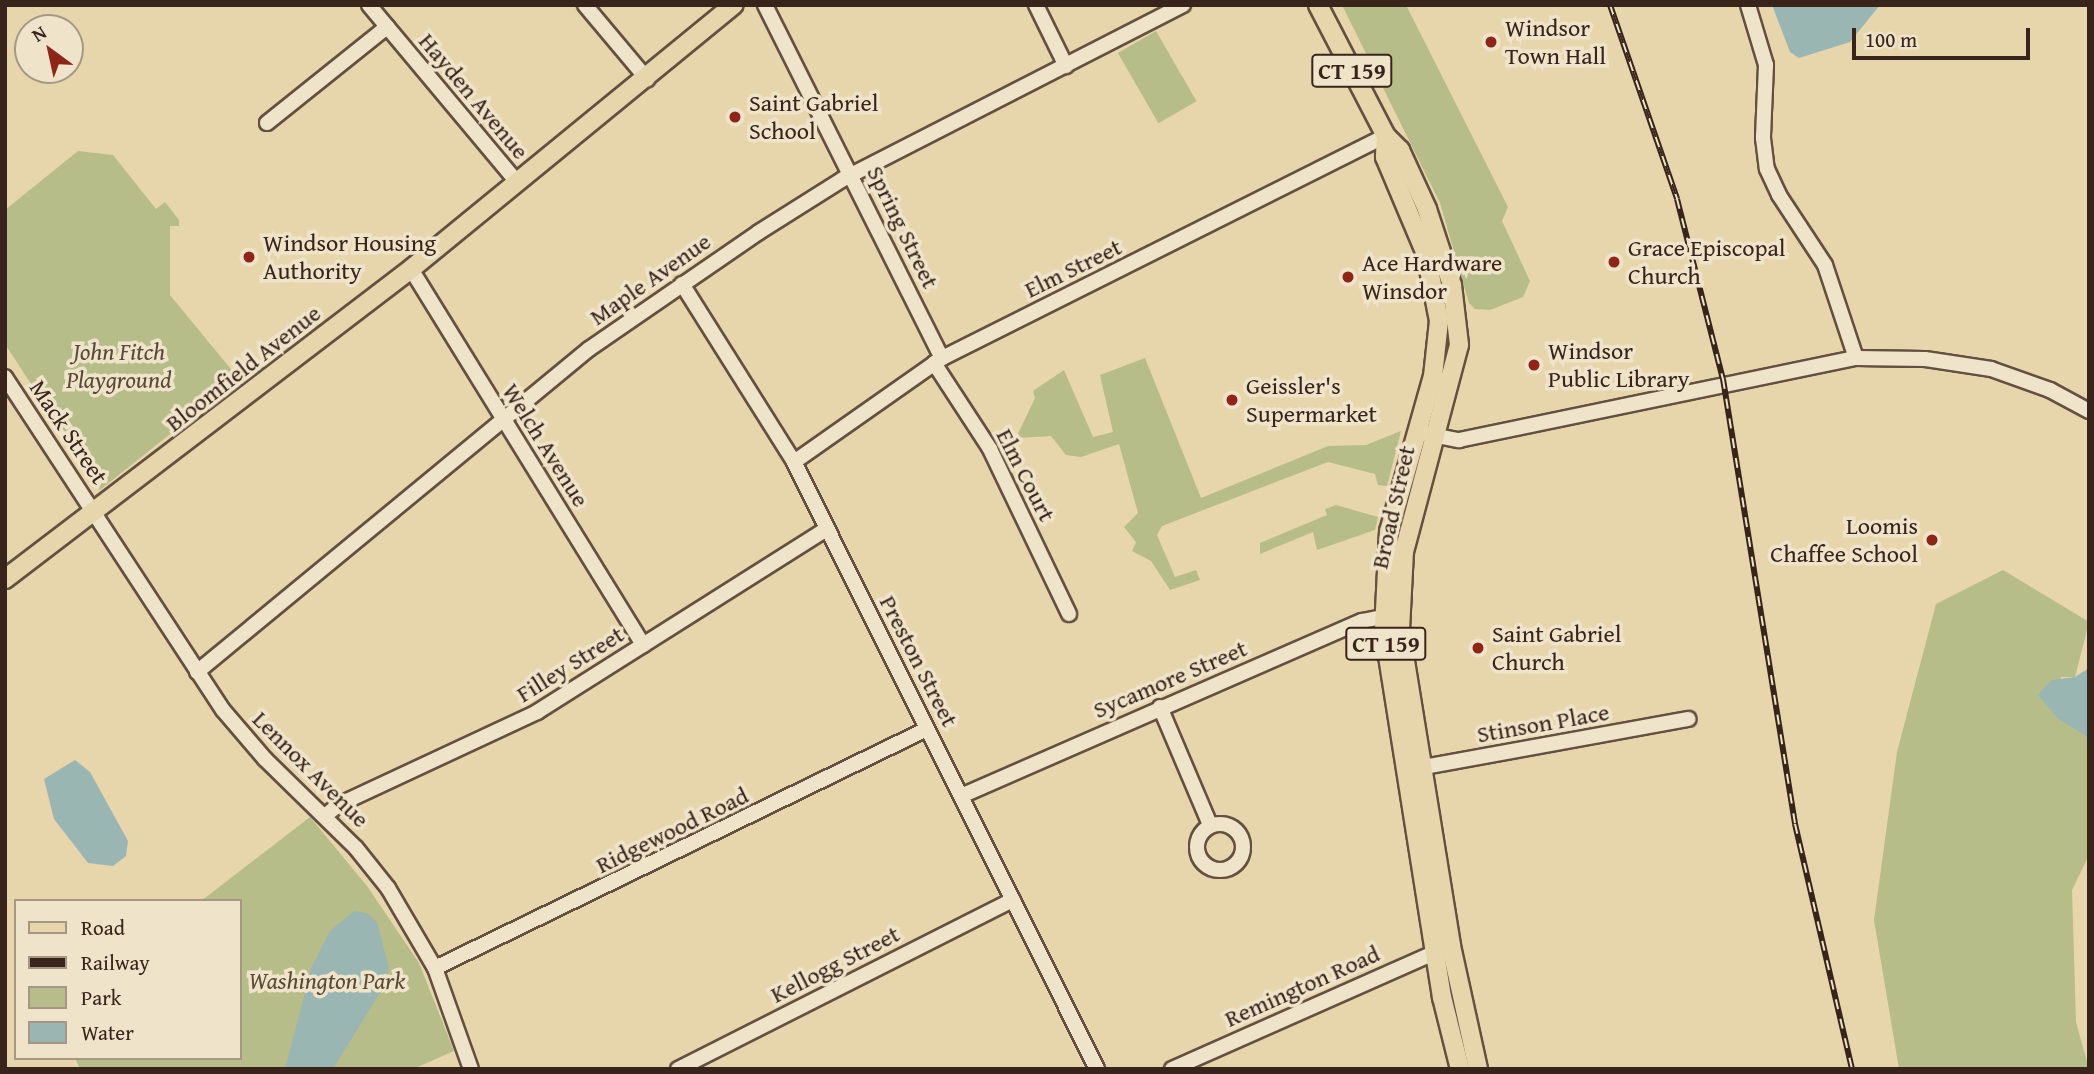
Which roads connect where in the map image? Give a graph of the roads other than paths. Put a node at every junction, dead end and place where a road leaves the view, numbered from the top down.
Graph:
1 (369, 5) edge
2 (585, 5) edge
3 (734, 5) edge
4 (765, 5) edge
5 (1036, 5) edge
6 (1183, 5) edge
7 (1318, 5) edge
8 (1748, 5) edge
9 (387, 27) junction
10 (1066, 66) junction
11 (647, 79) junction
12 (267, 123) dead end
13 (1386, 136) junction
14 (852, 174) junction
15 (518, 183) junction
16 (411, 269) junction
17 (682, 284) junction
18 (1448, 319) junction
19 (1856, 358) junction
20 (938, 360) junction
21 (5, 377) edge
22 (2089, 411) edge
23 (504, 420) junction
24 (1416, 428) junction
25 (1434, 437) junction
26 (794, 462) junction
27 (96, 512) junction
28 (827, 529) junction
29 (5, 579) edge
30 (1069, 614) dead end
31 (1392, 615) junction
32 (643, 645) junction
33 (197, 672) junction
34 (1160, 707) junction
35 (1689, 719) dead end
36 (927, 729) junction
37 (1413, 769) junction
38 (961, 796) junction
39 (325, 816) junction
40 (1210, 825) dead end
41 (1013, 900) junction
42 (1443, 948) junction
43 (435, 968) junction
44 (471, 1069) edge
45 (678, 1069) edge
46 (1097, 1069) edge
47 (1172, 1069) edge
48 (1460, 1069) edge
49 (1478, 1069) edge

1 - 9 street, Hayden Avenue
2 - 11 street
3 - 11 main road, Bloomfield Avenue
4 - 14 street, Spring Street
5 - 10 street
6 - 10 street, Maple Avenue
7 - 13 main road, Broad Street / CT 159
8 - 19 street
9 - 12 street
9 - 15 street, Hayden Avenue
10 - 14 street, Maple Avenue
11 - 15 main road, Bloomfield Avenue
13 - 18 main road, Broad Street / CT 159
13 - 20 street, Elm Street
14 - 17 street, Maple Avenue
14 - 20 street, Spring Street
15 - 16 main road, Bloomfield Avenue
16 - 23 street, Welch Avenue
16 - 27 main road, Bloomfield Avenue
17 - 23 street, Maple Avenue
17 - 26 street, Preston Street
18 - 24 main road, Broad Street / CT 159
18 - 25 main road, Broad Street / CT 159
19 - 22 street
19 - 25 street
20 - 26 street, Elm Street
20 - 30 street, Elm Court
21 - 27 street, Mack Street
23 - 32 street, Welch Avenue
23 - 33 street, Maple Avenue
24 - 25 street
24 - 31 main road, Broad Street / CT 159
25 - 31 main road, Broad Street / CT 159
26 - 28 street, Preston Street
27 - 29 main road, Bloomfield Avenue
27 - 33 street, Lennox Avenue
28 - 32 street, Filley Street
28 - 36 street, Preston Street
31 - 34 street, Sycamore Street
31 - 37 main road, Broad Street / CT 159
32 - 39 street, Filley Street
33 - 39 street, Lennox Avenue
34 - 38 street, Sycamore Street
34 - 40 street
35 - 37 street, Stinson Place
36 - 38 street, Preston Street
36 - 43 street, Ridgewood Road
37 - 42 main road, Broad Street / CT 159
38 - 41 street, Preston Street
39 - 43 street, Lennox Avenue
41 - 45 street, Kellogg Street
41 - 46 street, Preston Street
42 - 47 street, Remington Road
42 - 48 main road, Broad Street / CT 159
42 - 49 main road, Broad Street / CT 159
43 - 44 street, Lennox Avenue

